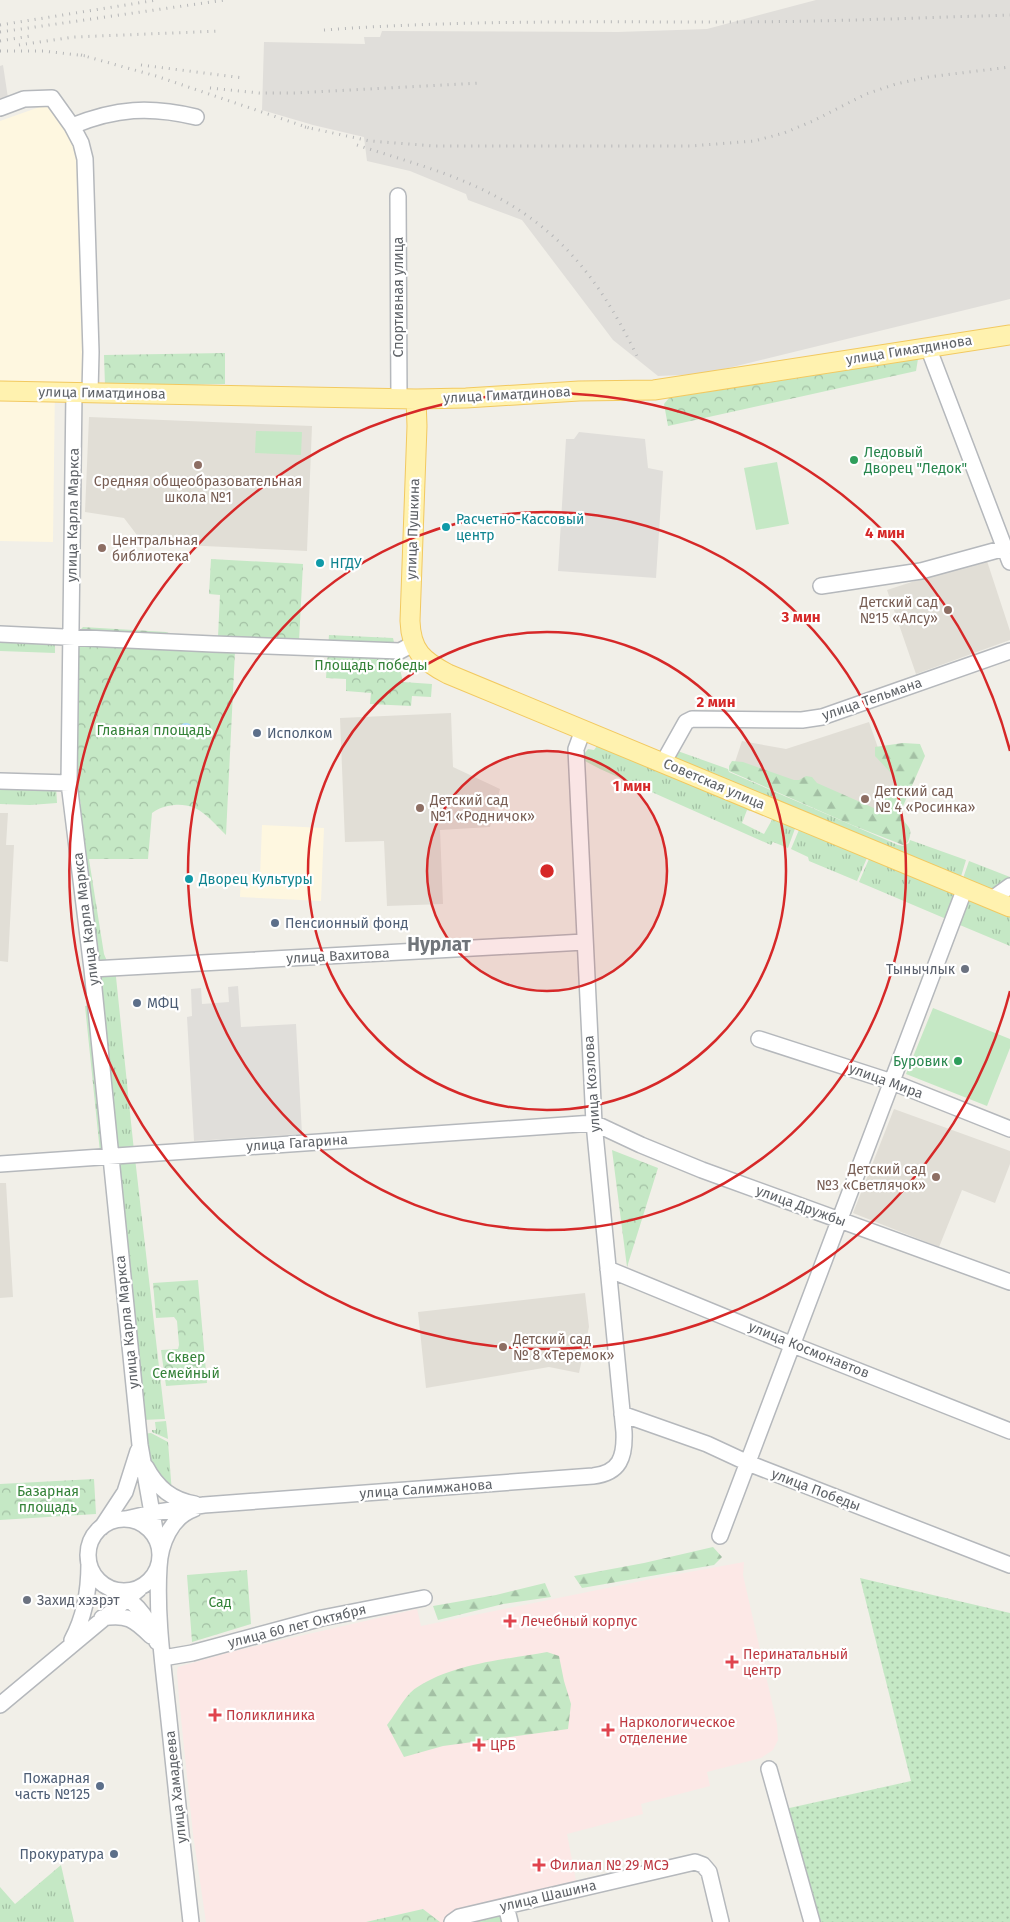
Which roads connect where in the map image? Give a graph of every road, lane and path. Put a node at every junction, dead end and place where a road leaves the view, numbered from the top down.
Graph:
1 (0, 108) edge
2 (196, 118) dead end
3 (72, 126) junction
4 (398, 196) dead end
5 (1010, 335) edge
6 (928, 347) junction
7 (0, 390) edge
8 (82, 392) junction
9 (408, 399) junction
10 (1008, 555) edge
11 (821, 586) dead end
12 (0, 634) edge
13 (72, 636) junction
14 (417, 650) junction
15 (1010, 651) edge
16 (583, 730) junction
17 (663, 763) junction
18 (0, 781) edge
19 (69, 783) junction
20 (1010, 886) edge
21 (965, 888) junction
22 (992, 899) junction
23 (1010, 907) edge
24 (584, 942) junction
25 (92, 969) junction
26 (760, 1039) dead end
27 (892, 1082) junction
28 (594, 1123) junction
29 (1010, 1129) edge
30 (110, 1156) junction
31 (0, 1164) edge
32 (840, 1220) junction
33 (608, 1269) junction
34 (1010, 1282) edge
35 (793, 1345) junction
36 (622, 1414) junction
37 (1010, 1431) edge
38 (624, 1440) joint
39 (140, 1445) junction
40 (142, 1460) junction
41 (748, 1463) junction
42 (204, 1505) junction
43 (152, 1513) junction
44 (126, 1519) junction
45 (101, 1528) junction
46 (720, 1536) dead end
47 (157, 1541) junction
48 (88, 1560) junction
49 (1010, 1565) edge
50 (159, 1566) junction
51 (105, 1586) junction
52 (140, 1588) junction
53 (128, 1598) junction
54 (415, 1600) dead end
55 (102, 1618) junction
56 (67, 1648) junction
57 (161, 1651) junction
58 (0, 1705) edge
59 (770, 1769) dead end
60 (506, 1906) junction
61 (191, 1922) edge
62 (452, 1922) edge
63 (510, 1922) edge
64 (721, 1922) edge
65 (812, 1922) edge

1 - 3 street, улица Карла Маркса
2 - 3 street
3 - 8 street, улица Карла Маркса
4 - 9 street, Спортивная улица
5 - 6 main road, улица Гиматдинова
6 - 9 main road, улица Гиматдинова
6 - 10 street
7 - 8 main road, улица Гиматдинова
8 - 9 main road, улица Гиматдинова
8 - 13 street, улица Карла Маркса
9 - 14 main road, улица Пушкина
10 - 11 street
12 - 13 street
13 - 14 street
13 - 19 street, улица Карла Маркса
14 - 16 main road, Советская улица
15 - 17 street, улица Тельмана
16 - 17 main road, Советская улица
16 - 24 street, улица Козлова
17 - 21 main road, Советская улица
18 - 19 street
19 - 25 street, улица Карла Маркса
20 - 22 street
21 - 22 main road, Советская улица
21 - 27 street
22 - 23 main road, Советская улица
24 - 25 street, улица Вахитова
24 - 28 street, улица Козлова
25 - 30 street, улица Карла Маркса
26 - 27 street, улица Мира
27 - 29 street, улица Мира
27 - 32 street
28 - 30 street, улица Гагарина
28 - 32 street, улица Дружбы
28 - 33 street, улица Козлова
30 - 31 street, улица Гагарина
30 - 39 street, улица Карла Маркса
32 - 34 street, улица Дружбы
32 - 35 street
33 - 35 street, улица Космонавтов
33 - 36 street, улица Козлова
35 - 37 street, улица Космонавтов
35 - 41 street
36 - 38 street, улица Козлова
36 - 41 street, улица Победы
38 - 42 street, улица Салимжанова
39 - 40 street, улица Карла Маркса
39 - 45 street, улица Карла Маркса
40 - 42 street
40 - 43 street, улица Карла Маркса
41 - 46 street
41 - 49 street, улица Победы
42 - 43 street
42 - 50 street
43 - 44 street
43 - 47 street, улица Карла Маркса
44 - 45 street
44 - 47 street
45 - 48 street
47 - 50 street
48 - 51 street
48 - 56 street
50 - 52 street
50 - 57 street, улица Хамадеева
51 - 52 street
51 - 53 street, улица Хамадеева
52 - 53 street
53 - 55 street
53 - 57 street, улица Хамадеева
54 - 57 street, улица 60 лет Октября
55 - 56 street
55 - 57 street
56 - 58 street
57 - 61 street, улица Хамадеева
59 - 65 street
60 - 62 street, улица Шашина
60 - 63 street
60 - 64 street, улица Шашина

